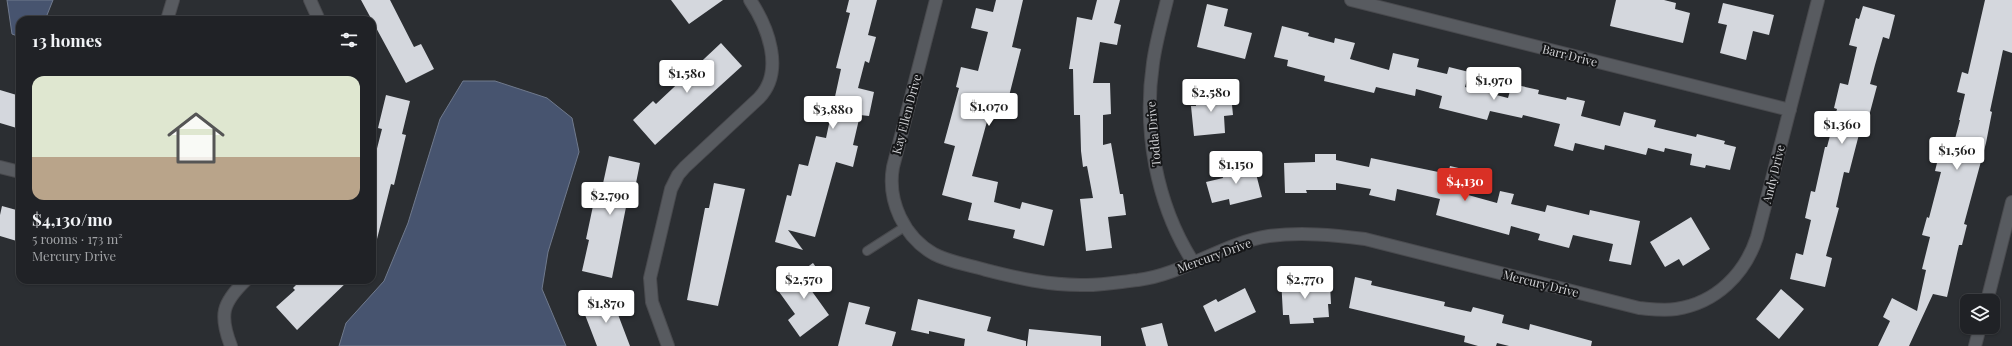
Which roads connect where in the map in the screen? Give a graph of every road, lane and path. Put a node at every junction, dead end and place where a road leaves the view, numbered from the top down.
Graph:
1 (173, 0) edge
2 (310, 0) edge
3 (750, 0) edge
4 (936, 0) edge
5 (1167, 0) edge
6 (1351, 0) edge
7 (1818, 0) edge
8 (1396, 5) edge
9 (168, 16) edge
10 (317, 16) edge
11 (1790, 110) junction
12 (0, 167) edge
13 (16, 171) edge
14 (2012, 202) edge
15 (906, 226) junction
16 (867, 251) dead end
17 (1193, 262) junction
18 (242, 284) edge
19 (1989, 294) edge
20 (1675, 309) joint
21 (1978, 334) edge
22 (231, 346) edge
23 (668, 346) edge
24 (1975, 346) edge

1 - 9 street
2 - 10 street
3 - 23 street
4 - 15 street, Kay Ellen Drive
5 - 17 street, Todda Drive
6 - 8 street, Barr Drive
7 - 11 street, Andy Drive
8 - 11 street, Barr Drive
11 - 20 street, Andy Drive
12 - 13 street
14 - 19 street
15 - 16 lane
15 - 17 street, Mercury Drive
17 - 20 street, Mercury Drive
18 - 22 street
21 - 24 street

